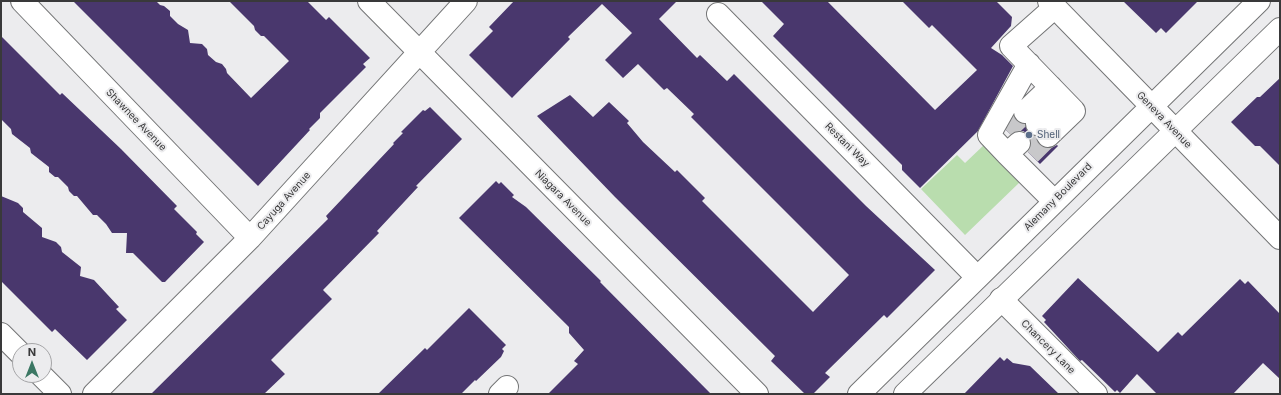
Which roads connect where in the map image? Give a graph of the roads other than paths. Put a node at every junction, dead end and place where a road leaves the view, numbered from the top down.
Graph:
1 (22, 1) edge
2 (369, 1) edge
3 (466, 1) edge
4 (1259, 1) edge
5 (1052, 4) edge
6 (718, 14) dead end
7 (1280, 29) edge
8 (418, 52) junction
9 (1029, 64) junction
10 (1057, 94) junction
11 (1150, 106) junction
12 (1176, 132) junction
13 (1054, 201) junction
14 (250, 238) junction
15 (1280, 238) edge
16 (977, 277) junction
17 (1001, 299) junction
18 (1, 334) edge
19 (12, 345) edge
20 (49, 383) edge
21 (60, 394) edge
22 (94, 394) edge
23 (757, 394) edge
24 (859, 394) edge
25 (905, 394) edge
26 (1096, 394) edge

1 - 14 street, Shawnee Avenue
2 - 8 street, Niagara Avenue
3 - 8 street, Cayuga Avenue
4 - 11 street, Alemany Boulevard
5 - 9 street
5 - 11 street, Geneva Avenue
6 - 16 street, Restani Way
7 - 12 street
8 - 14 street, Cayuga Avenue
8 - 23 street, Niagara Avenue
9 - 10 street
9 - 13 street
10 - 10 street
11 - 12 street, Geneva Avenue
11 - 13 street, Alemany Boulevard
12 - 15 street, Geneva Avenue
12 - 17 street
13 - 16 street, Alemany Boulevard
14 - 22 street, Cayuga Avenue
16 - 24 street, Alemany Boulevard
17 - 25 street
17 - 26 street, Chancery Lane
18 - 19 street
20 - 21 street

